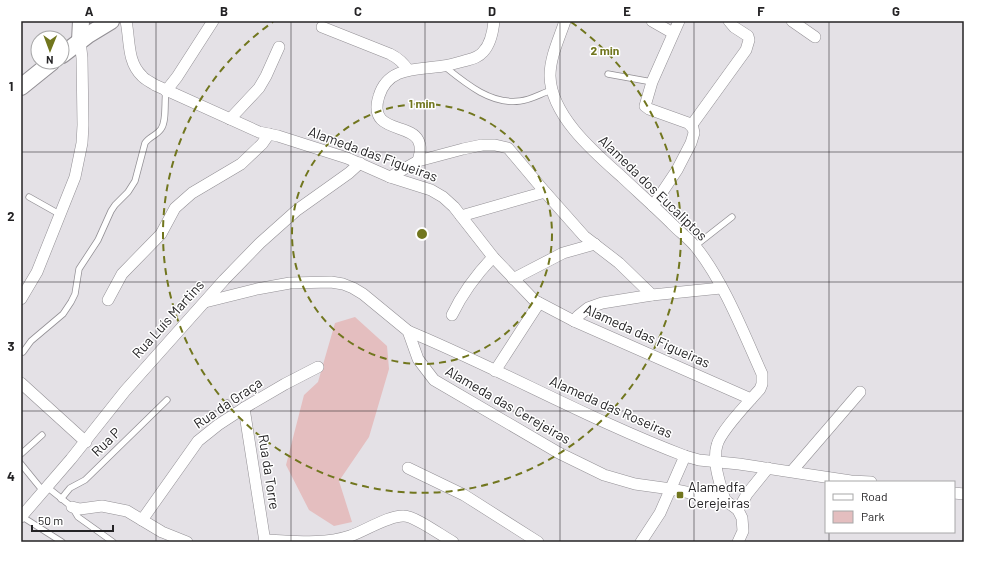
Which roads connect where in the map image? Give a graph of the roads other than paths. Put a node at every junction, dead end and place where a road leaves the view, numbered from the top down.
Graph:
1 (81, 21) edge
2 (111, 21) edge
3 (126, 21) edge
4 (213, 21) edge
5 (494, 21) edge
6 (565, 21) edge
7 (652, 21) edge
8 (679, 21) edge
9 (729, 21) edge
10 (792, 21) edge
11 (322, 27) dead end
12 (673, 33) junction
13 (815, 37) dead end
14 (80, 41) junction
15 (279, 47) dead end
16 (70, 48) edge
17 (444, 66) junction
18 (42, 70) edge
19 (408, 70) junction
20 (608, 74) dead end
21 (652, 82) junction
22 (21, 87) edge
23 (552, 90) junction
24 (166, 91) junction
25 (230, 119) junction
26 (691, 126) junction
27 (269, 134) junction
28 (418, 161) junction
29 (360, 163) junction
30 (390, 177) junction
31 (545, 192) junction
32 (29, 197) dead end
33 (654, 206) junction
34 (61, 214) junction
35 (461, 216) junction
36 (732, 217) dead end
37 (595, 244) junction
38 (694, 246) junction
39 (493, 257) junction
40 (513, 279) junction
41 (722, 288) junction
42 (652, 295) junction
43 (21, 299) edge
44 (108, 300) dead end
45 (204, 302) junction
46 (539, 303) junction
47 (452, 315) dead end
48 (574, 321) junction
49 (408, 331) junction
50 (22, 352) dead end
51 (318, 367) dead end
52 (495, 371) junction
53 (22, 385) edge
54 (860, 392) dead end
55 (751, 399) junction
56 (166, 400) dead end
57 (227, 403) dead end
58 (244, 408) junction
59 (234, 415) junction
60 (42, 435) dead end
61 (86, 442) junction
62 (21, 454) edge
63 (685, 456) junction
64 (716, 461) junction
65 (21, 464) edge
66 (408, 468) dead end
67 (768, 468) junction
68 (792, 471) junction
69 (851, 481) edge
70 (45, 489) junction
71 (671, 489) junction
72 (61, 499) junction
73 (725, 500) junction
74 (72, 508) junction
75 (738, 510) junction
76 (21, 517) edge
77 (142, 520) junction
78 (265, 541) edge
79 (62, 542) edge
80 (113, 542) edge
81 (187, 542) edge
82 (326, 542) edge
83 (453, 542) edge
84 (538, 542) edge
85 (640, 542) edge
86 (738, 542) edge

1 - 14 street
2 - 14 street
3 - 24 street, Alameda das Figueiras
4 - 24 street
5 - 17 street
6 - 23 street, Alameda dos Eucaliptos
7 - 12 street
8 - 12 street
9 - 26 street
10 - 13 street
11 - 19 street
12 - 21 street
14 - 16 street
14 - 34 street
15 - 25 street
17 - 19 street
17 - 23 lane
18 - 22 street
19 - 28 street
20 - 21 lane
21 - 26 street
23 - 33 street, Alameda dos Eucaliptos
24 - 25 street, Alameda das Figueiras
24 - 50 lane
25 - 27 street, Alameda das Figueiras
26 - 33 street
27 - 29 street, Alameda das Figueiras
27 - 44 street
28 - 30 street
28 - 31 street
29 - 30 street, Alameda das Figueiras
29 - 45 street, Rua Luís Martins
30 - 35 street, Alameda das Figueiras
31 - 35 street
31 - 37 street
32 - 34 lane
33 - 38 street, Alameda dos Eucaliptos
34 - 43 street
35 - 39 street, Alameda das Figueiras
36 - 38 lane
37 - 40 street
37 - 42 street
38 - 41 street, Alameda dos Eucaliptos
39 - 40 street, Alameda das Figueiras
39 - 47 street
40 - 46 street, Alameda das Figueiras
41 - 42 street
41 - 55 street, Alameda dos Eucaliptos
42 - 48 street
45 - 49 street
45 - 61 street, Rua Luís Martins
46 - 48 street, Alameda das Figueiras
46 - 52 street
48 - 55 street, Alameda das Figueiras
49 - 52 street, Alameda das Roseiras
49 - 71 street, Alameda das Cerejeiras
51 - 58 street, Rua da Graça
52 - 63 street, Alameda das Roseiras
53 - 61 street
54 - 68 street
55 - 64 street, Alameda dos Eucaliptos
56 - 72 lane, Rua P
57 - 59 lane
58 - 59 street, Rua da Graça
58 - 78 street, Rua da Torre
59 - 77 street, Rua da Graça
60 - 62 lane
61 - 70 street, Rua Luís Martins
63 - 64 street, Alameda das Roseiras
63 - 71 street
64 - 67 street, Alameda das Roseiras
64 - 73 street, Alameda dos Eucaliptos
65 - 70 lane
66 - 84 street
67 - 68 street, Alameda das Roseiras
67 - 75 street
68 - 69 street
70 - 72 lane
70 - 76 street, Rua Luís Martins
71 - 73 street, Alameda das Cerejeiras
71 - 85 street
72 - 74 lane
73 - 75 street, Alameda das Cerejeiras
74 - 77 street
74 - 80 lane
75 - 86 street
76 - 79 lane
77 - 81 street
78 - 82 street
82 - 83 street

